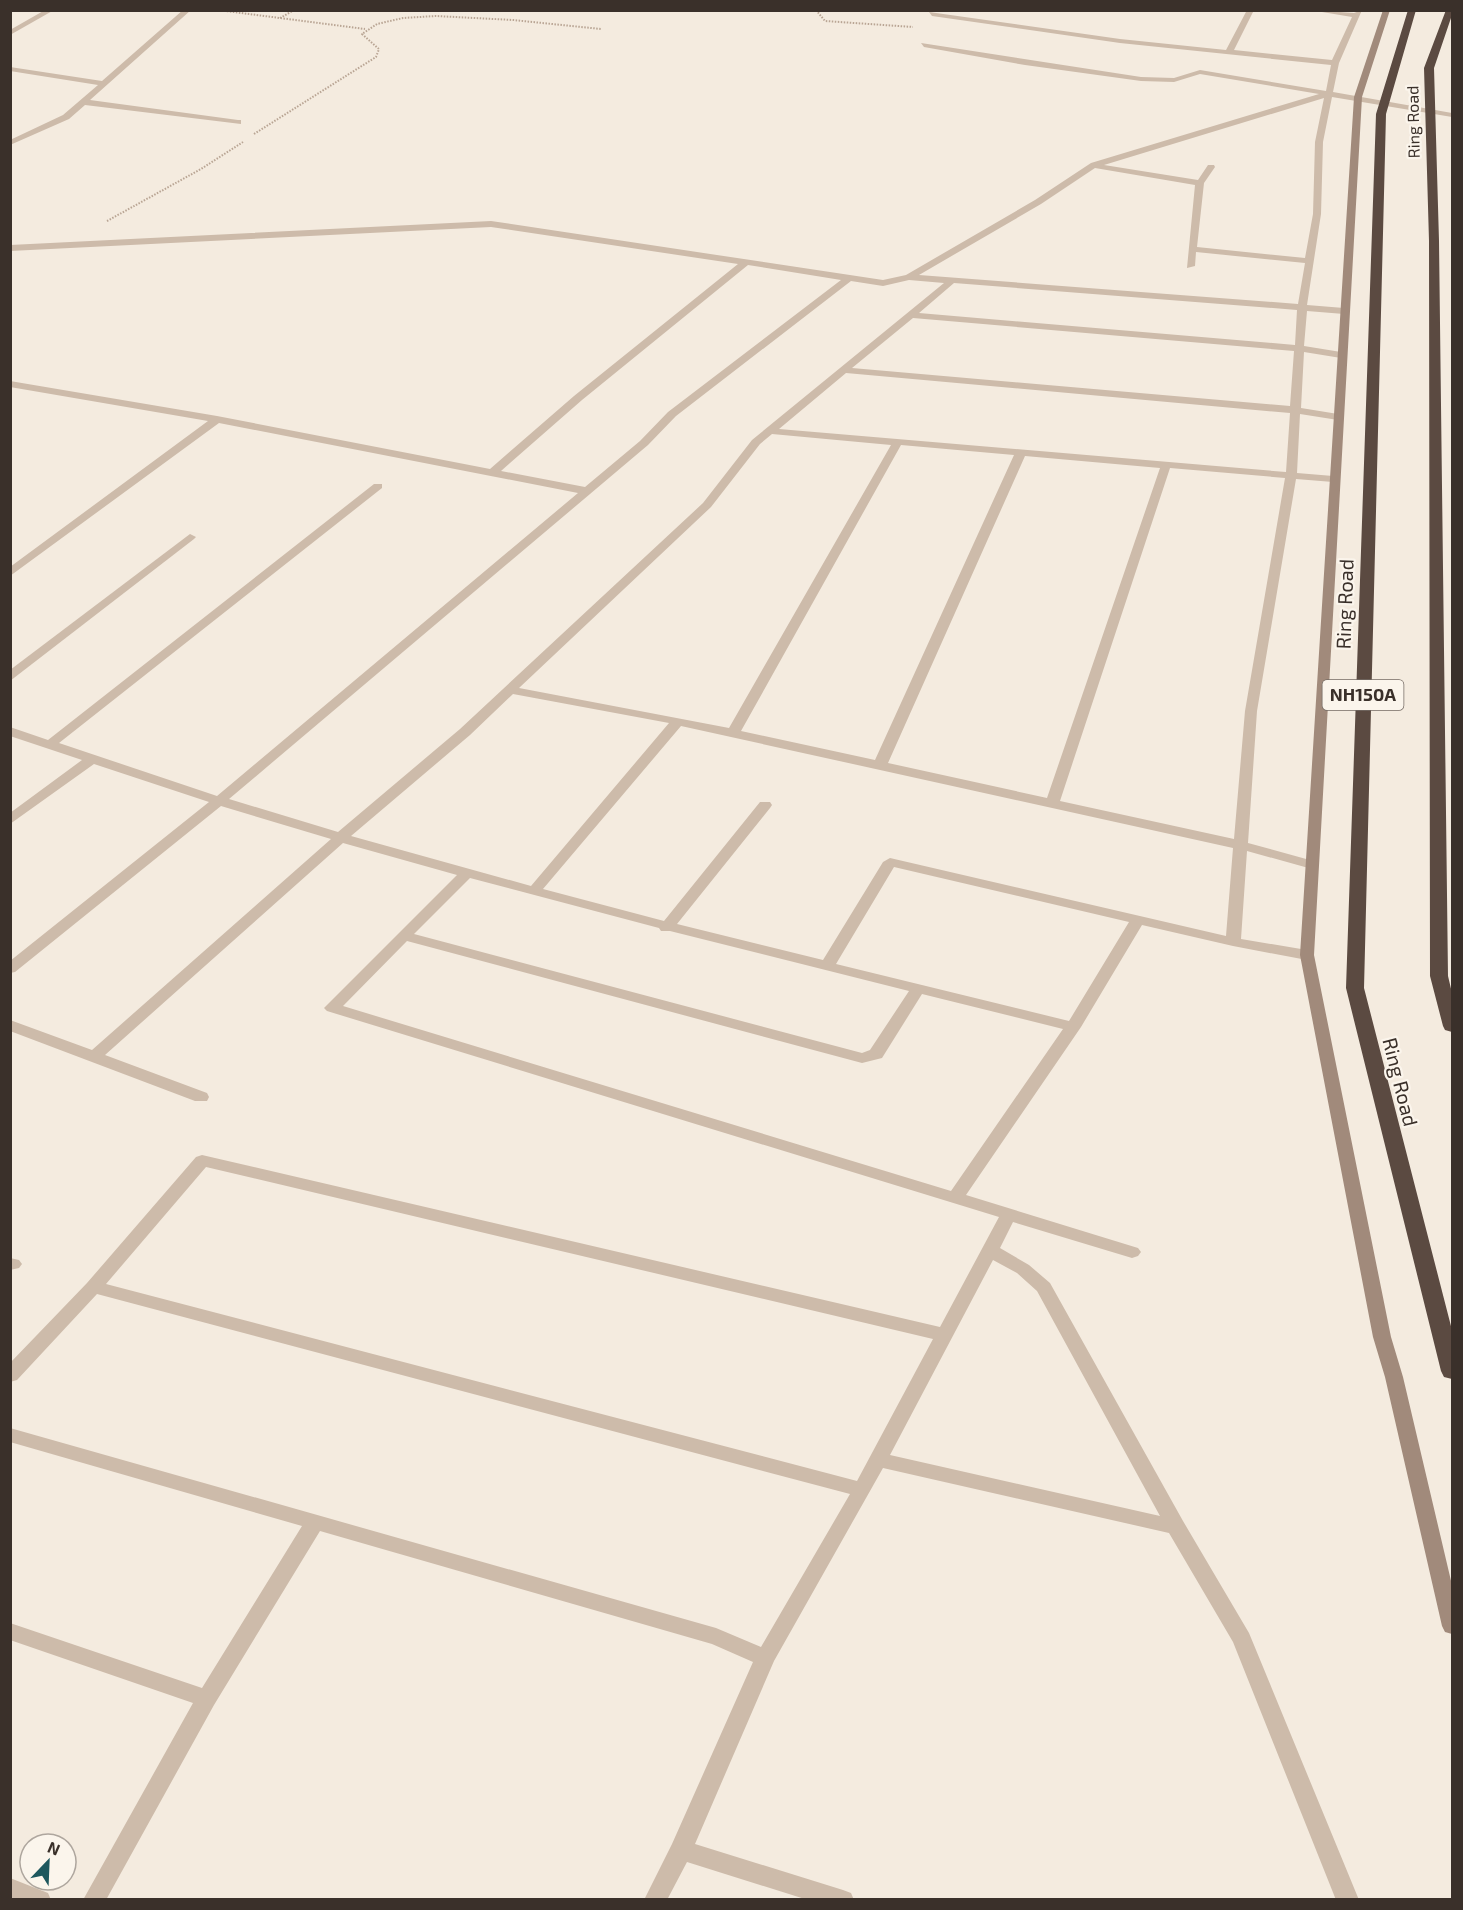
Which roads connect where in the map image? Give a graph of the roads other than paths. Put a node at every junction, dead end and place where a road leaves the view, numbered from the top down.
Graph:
1 (51, 10) edge
2 (188, 10) edge
3 (1251, 10) edge
4 (1312, 10) edge
5 (1387, 10) edge
6 (1412, 10) edge
7 (1450, 10) edge
8 (1358, 13) edge
9 (932, 14) dead end
10 (13, 30) edge
11 (924, 45) dead end
12 (1229, 52) junction
13 (1335, 63) junction
14 (10, 69) edge
15 (104, 84) junction
16 (1329, 94) junction
17 (1358, 97) junction
18 (83, 102) junction
19 (1383, 103) junction
20 (1430, 111) junction
21 (1452, 115) edge
22 (238, 122) dead end
23 (19, 129) dead end
24 (36, 131) junction
25 (10, 143) edge
26 (1094, 165) junction
27 (1211, 167) dead end
28 (1200, 183) junction
29 (10, 248) edge
30 (1192, 249) junction
31 (1310, 261) junction
32 (745, 262) junction
33 (929, 265) junction
34 (1190, 266) dead end
35 (909, 277) junction
36 (849, 278) junction
37 (954, 279) junction
38 (1302, 308) junction
39 (1344, 311) junction
40 (911, 315) junction
41 (1299, 348) junction
42 (1341, 355) junction
43 (843, 370) junction
44 (10, 384) edge
45 (1295, 410) junction
46 (1338, 417) junction
47 (217, 419) junction
48 (770, 431) junction
49 (898, 442) junction
50 (1021, 452) junction
51 (1166, 465) junction
52 (492, 473) junction
53 (1291, 476) junction
54 (1333, 480) junction
55 (378, 486) dead end
56 (586, 491) junction
57 (190, 537) dead end
58 (10, 573) edge
59 (10, 677) edge
60 (510, 690) junction
61 (678, 721) junction
62 (10, 731) edge
63 (733, 733) junction
64 (49, 745) junction
65 (91, 760) junction
66 (880, 765) junction
67 (219, 801) junction
68 (1052, 803) junction
69 (765, 805) dead end
70 (10, 820) edge
71 (341, 837) junction
72 (1241, 844) junction
73 (1312, 865) junction
74 (468, 872) junction
75 (534, 891) junction
76 (1138, 919) junction
77 (666, 928) junction
78 (405, 936) junction
79 (1233, 942) junction
80 (1306, 955) junction
81 (827, 966) junction
82 (10, 969) edge
83 (918, 988) junction
84 (10, 1025) edge
85 (1452, 1026) edge
86 (1073, 1027) junction
87 (94, 1057) junction
88 (201, 1097) dead end
89 (955, 1198) junction
90 (1009, 1214) junction
91 (990, 1251) junction
92 (1132, 1252) dead end
93 (93, 1287) junction
94 (945, 1335) junction
95 (1452, 1371) edge
96 (10, 1375) edge
97 (10, 1435) edge
98 (879, 1460) junction
99 (862, 1490) junction
100 (314, 1524) junction
101 (1176, 1527) junction
102 (1452, 1626) edge
103 (10, 1631) edge
104 (765, 1658) junction
105 (207, 1699) junction
106 (681, 1850) junction
107 (10, 1888) edge
108 (40, 1899) edge
109 (94, 1899) edge
110 (655, 1899) edge
111 (843, 1899) edge
112 (1348, 1899) edge

1 - 10 street
2 - 15 street
3 - 12 street
4 - 8 street
5 - 17 street
6 - 19 highway, Ring Road / NH150A
7 - 20 highway, Ring Road
8 - 13 street
9 - 12 street
11 - 16 street
12 - 13 street
13 - 16 street
14 - 15 street
15 - 18 street
16 - 17 street
16 - 26 street
16 - 31 street
17 - 19 street
17 - 39 street
18 - 22 street
18 - 24 street
19 - 20 street
19 - 95 highway, Ring Road / NH150A
20 - 21 street
20 - 85 highway, Ring Road
23 - 24 street
24 - 25 street
26 - 28 street
26 - 33 street
27 - 28 street
28 - 30 street
29 - 32 street
30 - 31 street
30 - 34 street
31 - 38 street
32 - 36 street
32 - 52 street
33 - 35 street
33 - 37 street
35 - 36 street
35 - 37 street
36 - 56 street
37 - 38 street
37 - 40 street
38 - 39 street
38 - 41 street
39 - 42 street
40 - 41 street
40 - 43 street
41 - 42 street
41 - 45 street
42 - 46 street
43 - 45 street
43 - 48 street
44 - 47 street
45 - 46 street
45 - 53 street
46 - 54 street
47 - 52 street
47 - 58 street
48 - 49 street
48 - 60 street
49 - 50 street
49 - 63 street
50 - 51 street
50 - 66 street
51 - 53 street
51 - 68 street
52 - 56 street
53 - 54 street
53 - 72 street
54 - 73 street
55 - 64 street
56 - 67 street
57 - 59 street
60 - 61 street
60 - 71 street
61 - 63 street
61 - 75 street
62 - 64 street
63 - 66 street
64 - 65 street
65 - 67 street
65 - 70 street
66 - 68 street
67 - 71 street
67 - 82 street
68 - 72 street
69 - 77 street
71 - 74 street
71 - 87 street
72 - 73 street
72 - 79 street
73 - 80 street
74 - 75 street
74 - 78 street
75 - 77 street
76 - 79 street
76 - 81 street
76 - 86 street
77 - 81 street
78 - 83 street
78 - 89 street
79 - 80 street
80 - 102 street
81 - 83 street
83 - 86 street
84 - 87 street
86 - 89 street
87 - 88 street
89 - 90 street
90 - 91 street
90 - 92 street
91 - 94 street
91 - 101 street
93 - 94 street
93 - 96 street
93 - 99 street
94 - 98 street
97 - 100 street
98 - 99 street
98 - 101 street
99 - 104 street
100 - 104 street
100 - 105 street
101 - 112 street
103 - 105 street
104 - 106 street
105 - 109 street
106 - 110 street
106 - 111 street
107 - 108 street

